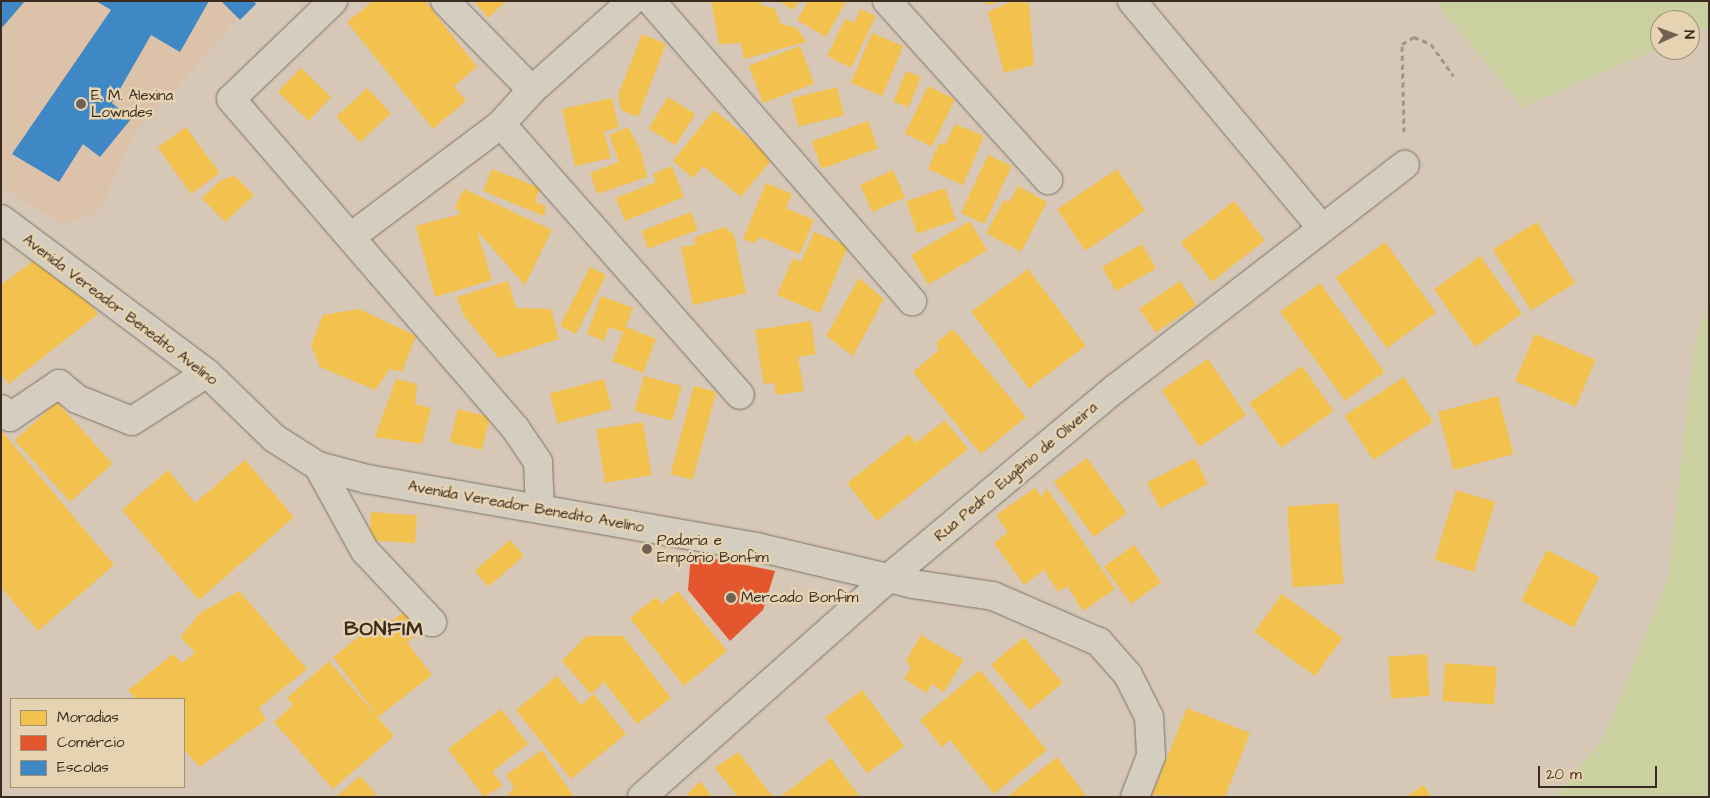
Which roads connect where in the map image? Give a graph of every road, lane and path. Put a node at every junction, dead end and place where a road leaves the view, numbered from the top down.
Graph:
1 (333, 1) edge
2 (445, 1) edge
3 (632, 1) edge
4 (651, 1) edge
5 (886, 1) edge
6 (1132, 1) edge
7 (1453, 76) dead end
8 (532, 90) junction
9 (500, 124) junction
10 (1404, 165) joint
11 (1048, 180) dead end
12 (1, 219) edge
13 (1322, 228) junction
14 (352, 236) junction
15 (912, 301) dead end
16 (207, 373) junction
17 (740, 396) dead end
18 (1, 409) edge
19 (318, 466) junction
20 (540, 509) junction
21 (892, 576) junction
22 (432, 622) dead end
23 (642, 797) edge
24 (1135, 797) edge

1 - 14 street
2 - 8 street
3 - 8 street
4 - 15 street
5 - 11 street
6 - 13 street
7 - 10 path
8 - 9 street
9 - 14 street
9 - 17 street
10 - 13 street, Rua Pedro Eugênio de Oliveira
12 - 16 street, Avenida Vereador Benedito Avelino
13 - 21 street, Rua Pedro Eugênio de Oliveira
14 - 20 street
16 - 18 street
16 - 19 street, Avenida Vereador Benedito Avelino
19 - 20 street, Avenida Vereador Benedito Avelino
19 - 22 street
20 - 21 street, Avenida Vereador Benedito Avelino
21 - 23 street, Rua Pedro Eugênio de Oliveira
21 - 24 street, Avenida Vereador Benedito Avelino

